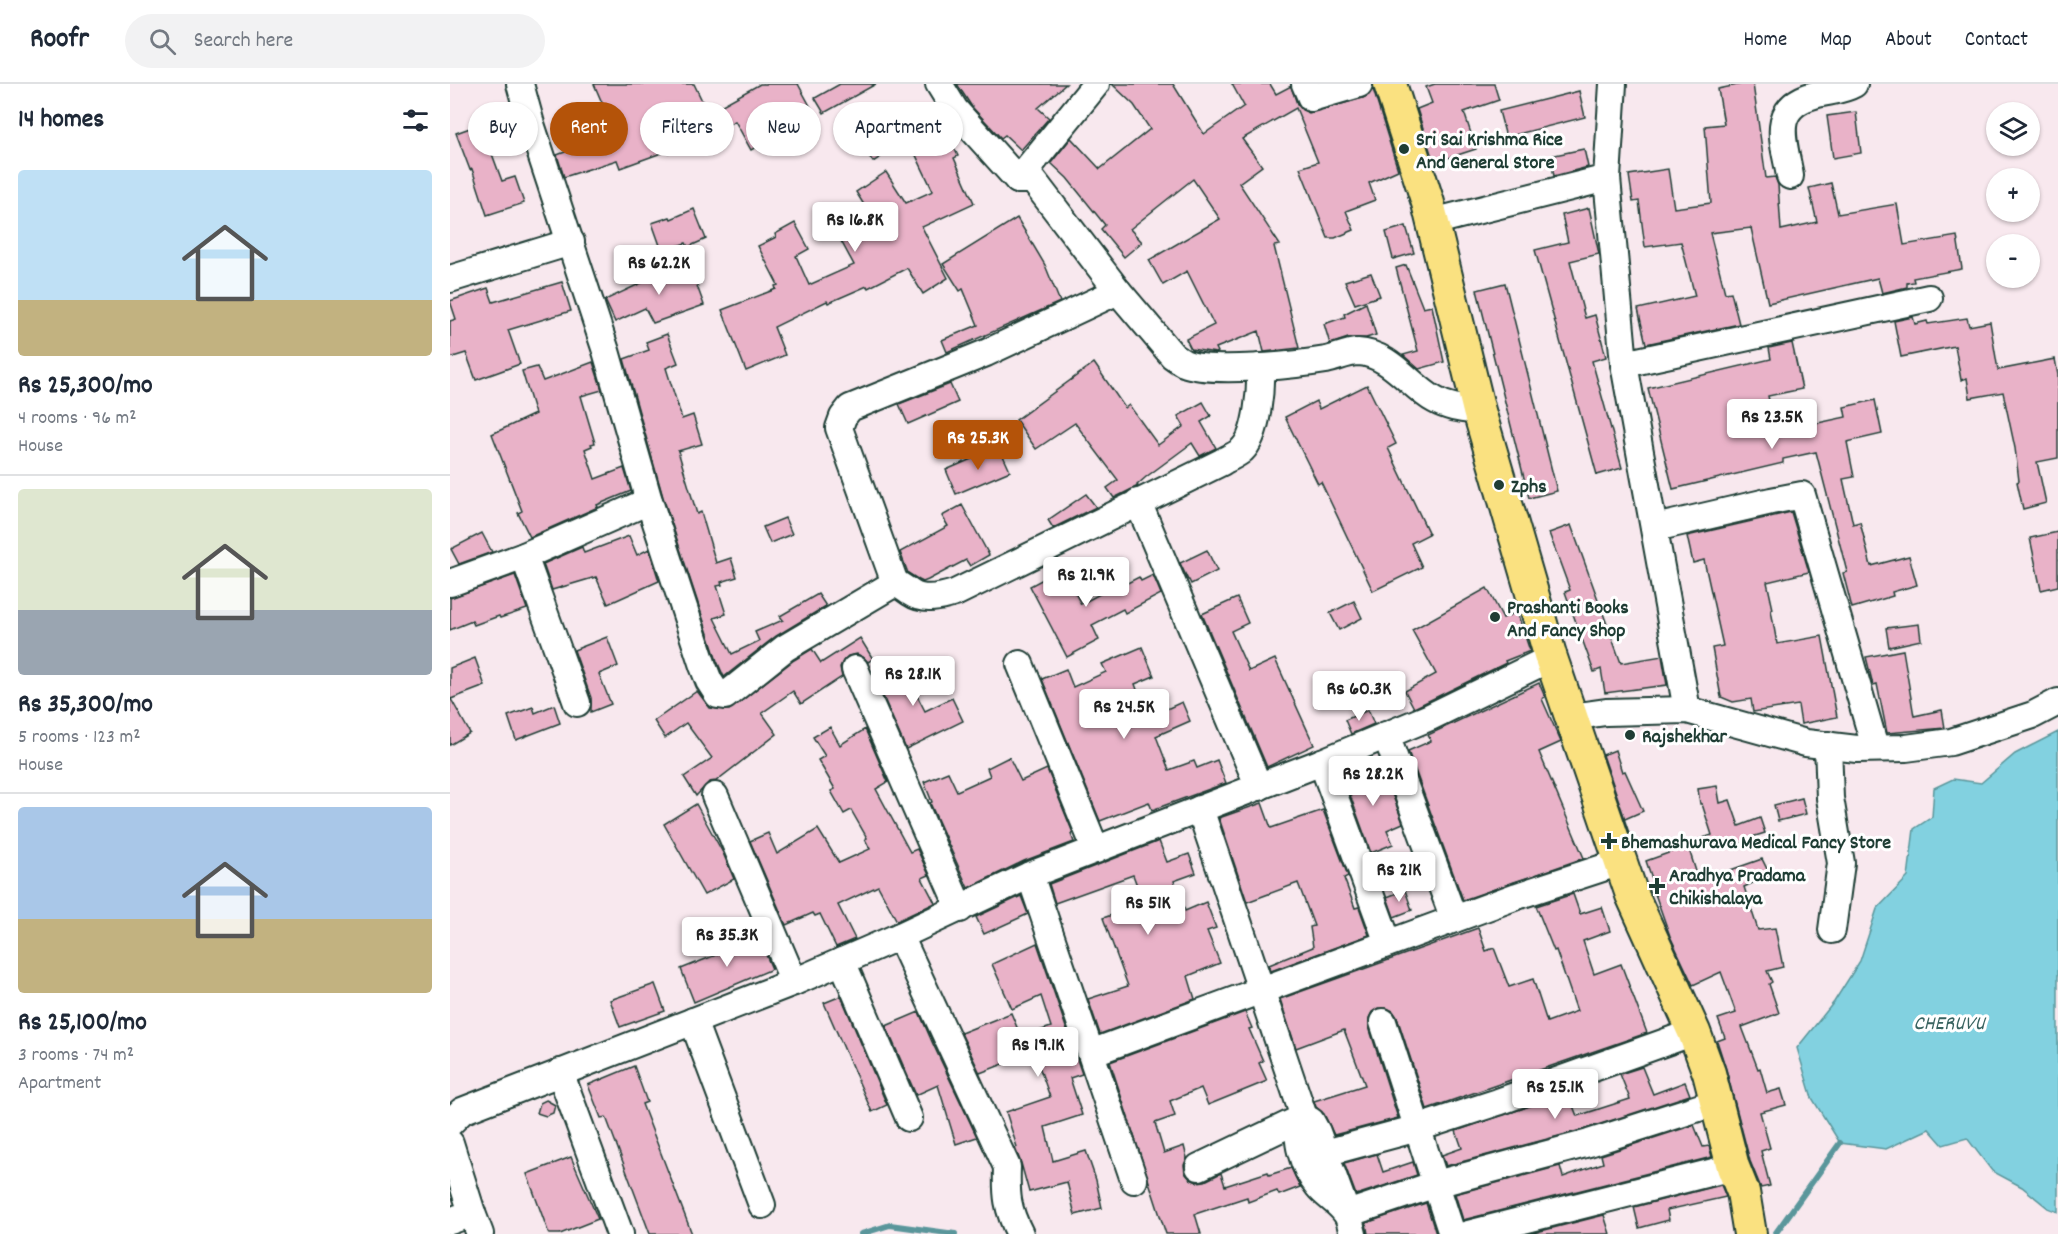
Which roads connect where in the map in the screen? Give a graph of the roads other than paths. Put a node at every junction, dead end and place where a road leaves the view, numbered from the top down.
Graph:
1 (520, 84) edge
2 (939, 84) edge
3 (1096, 84) edge
4 (1305, 84) edge
5 (1359, 84) edge
6 (1390, 84) edge
7 (1613, 84) edge
8 (1854, 84) edge
9 (1790, 176) dead end
10 (1607, 178) junction
11 (1018, 180) junction
12 (1432, 222) junction
13 (571, 242) junction
14 (450, 279) edge
15 (1118, 291) junction
16 (1929, 298) dead end
17 (1624, 364) junction
18 (1260, 367) junction
19 (1479, 411) junction
20 (649, 501) junction
21 (1138, 502) junction
22 (1655, 528) junction
23 (524, 556) junction
24 (450, 583) edge
25 (895, 583) junction
26 (1551, 658) junction
27 (1020, 664) dead end
28 (855, 669) dead end
29 (2058, 702) edge
30 (577, 703) dead end
31 (1688, 710) junction
32 (1571, 717) junction
33 (1386, 735) junction
34 (1828, 746) junction
35 (1875, 747) junction
36 (1322, 762) junction
37 (1259, 787) junction
38 (714, 796) dead end
39 (1200, 809) junction
40 (1096, 850) junction
41 (1621, 862) junction
42 (1030, 875) junction
43 (960, 909) junction
44 (1454, 919) junction
45 (1832, 930) dead end
46 (900, 936) junction
47 (1388, 943) junction
48 (842, 961) junction
49 (794, 982) junction
50 (1262, 990) junction
51 (693, 1022) junction
52 (1383, 1022) dead end
53 (1694, 1032) junction
54 (1091, 1053) junction
55 (560, 1072) junction
56 (1717, 1102) junction
57 (1304, 1117) junction
58 (909, 1118) dead end
59 (450, 1123) edge
60 (1418, 1128) junction
61 (450, 1143) edge
62 (1325, 1153) junction
63 (1198, 1167) dead end
64 (1733, 1167) junction
65 (1134, 1180) dead end
66 (1436, 1184) junction
67 (762, 1205) dead end
68 (467, 1223) edge
69 (1350, 1224) edge
70 (620, 1234) edge
71 (1020, 1234) edge
72 (1452, 1234) edge
73 (1468, 1234) edge
74 (1750, 1234) edge

1 - 13 street
2 - 11 street
3 - 11 street
4 - 5 street
6 - 12 main road
7 - 10 street
8 - 9 street
10 - 12 street
10 - 17 street
11 - 15 street
12 - 19 main road
13 - 14 street
13 - 20 street
15 - 18 street
15 - 25 street
16 - 17 street
17 - 22 street
18 - 19 street
18 - 21 street
19 - 26 main road
20 - 23 street
20 - 25 street
21 - 25 street
21 - 37 street
22 - 31 street
22 - 35 street
23 - 24 street
23 - 30 street
26 - 32 main road
26 - 33 street
27 - 40 street
28 - 43 street
29 - 35 street
31 - 32 street
31 - 34 street
32 - 41 main road
33 - 36 street
33 - 44 street
34 - 35 street
34 - 45 street
36 - 37 street
36 - 47 street
37 - 39 street
38 - 49 street
39 - 40 street
39 - 50 street
40 - 42 street
41 - 44 street
41 - 53 main road
42 - 43 street
42 - 54 street
43 - 46 street
44 - 47 street
46 - 48 street
46 - 71 street
47 - 50 street
48 - 49 street
48 - 58 street
49 - 51 street
50 - 54 street
50 - 57 street
51 - 55 street
51 - 67 street
52 - 60 street
53 - 56 main road
53 - 60 street
54 - 65 street
55 - 59 street
55 - 70 street
56 - 64 main road
56 - 66 street
57 - 62 street
57 - 63 street
57 - 69 street
60 - 62 street
60 - 66 street
61 - 68 street
62 - 69 street
64 - 73 street
64 - 74 main road
66 - 69 street
66 - 72 street

